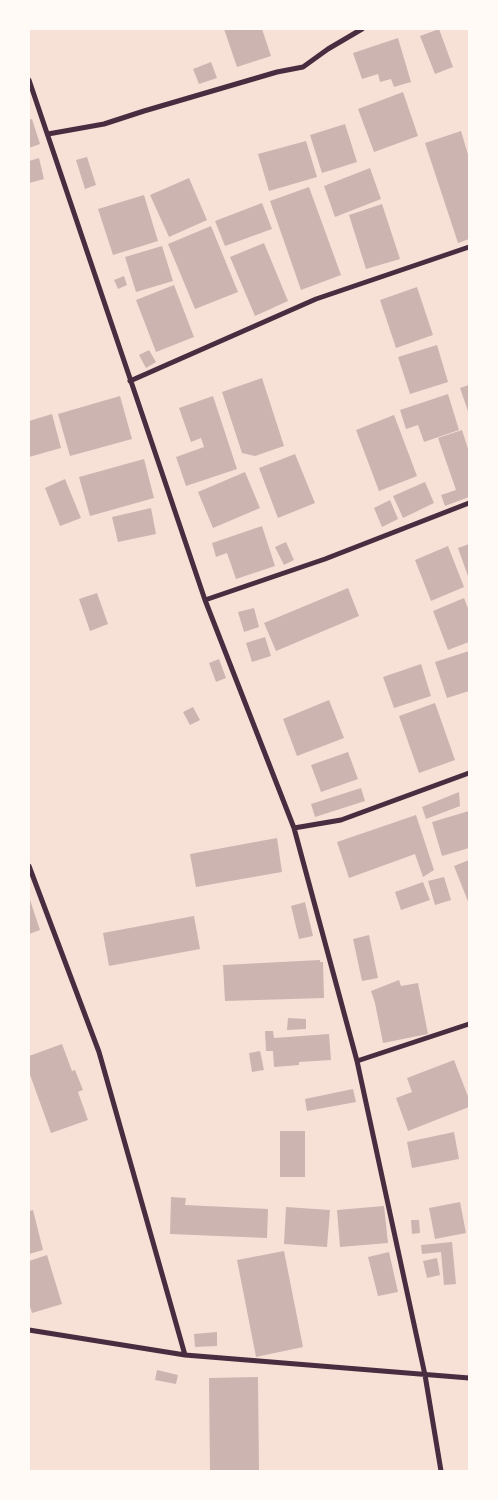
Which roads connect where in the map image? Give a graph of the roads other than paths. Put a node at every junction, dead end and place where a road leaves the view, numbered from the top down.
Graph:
1 (362, 29) edge
2 (29, 80) edge
3 (48, 134) junction
4 (469, 247) edge
5 (130, 381) junction
6 (469, 503) edge
7 (205, 600) junction
8 (469, 773) edge
9 (294, 828) junction
10 (29, 866) edge
11 (469, 1024) edge
12 (357, 1061) junction
13 (29, 1330) edge
14 (186, 1355) junction
15 (424, 1375) junction
16 (469, 1378) edge
17 (441, 1471) edge

1 - 3 street
2 - 3 street
3 - 5 street
4 - 5 street
5 - 7 street
6 - 7 street
7 - 9 street
8 - 9 street
9 - 12 street
10 - 14 street
11 - 12 street
12 - 15 street
13 - 14 street
14 - 15 street
15 - 16 street
15 - 17 street

